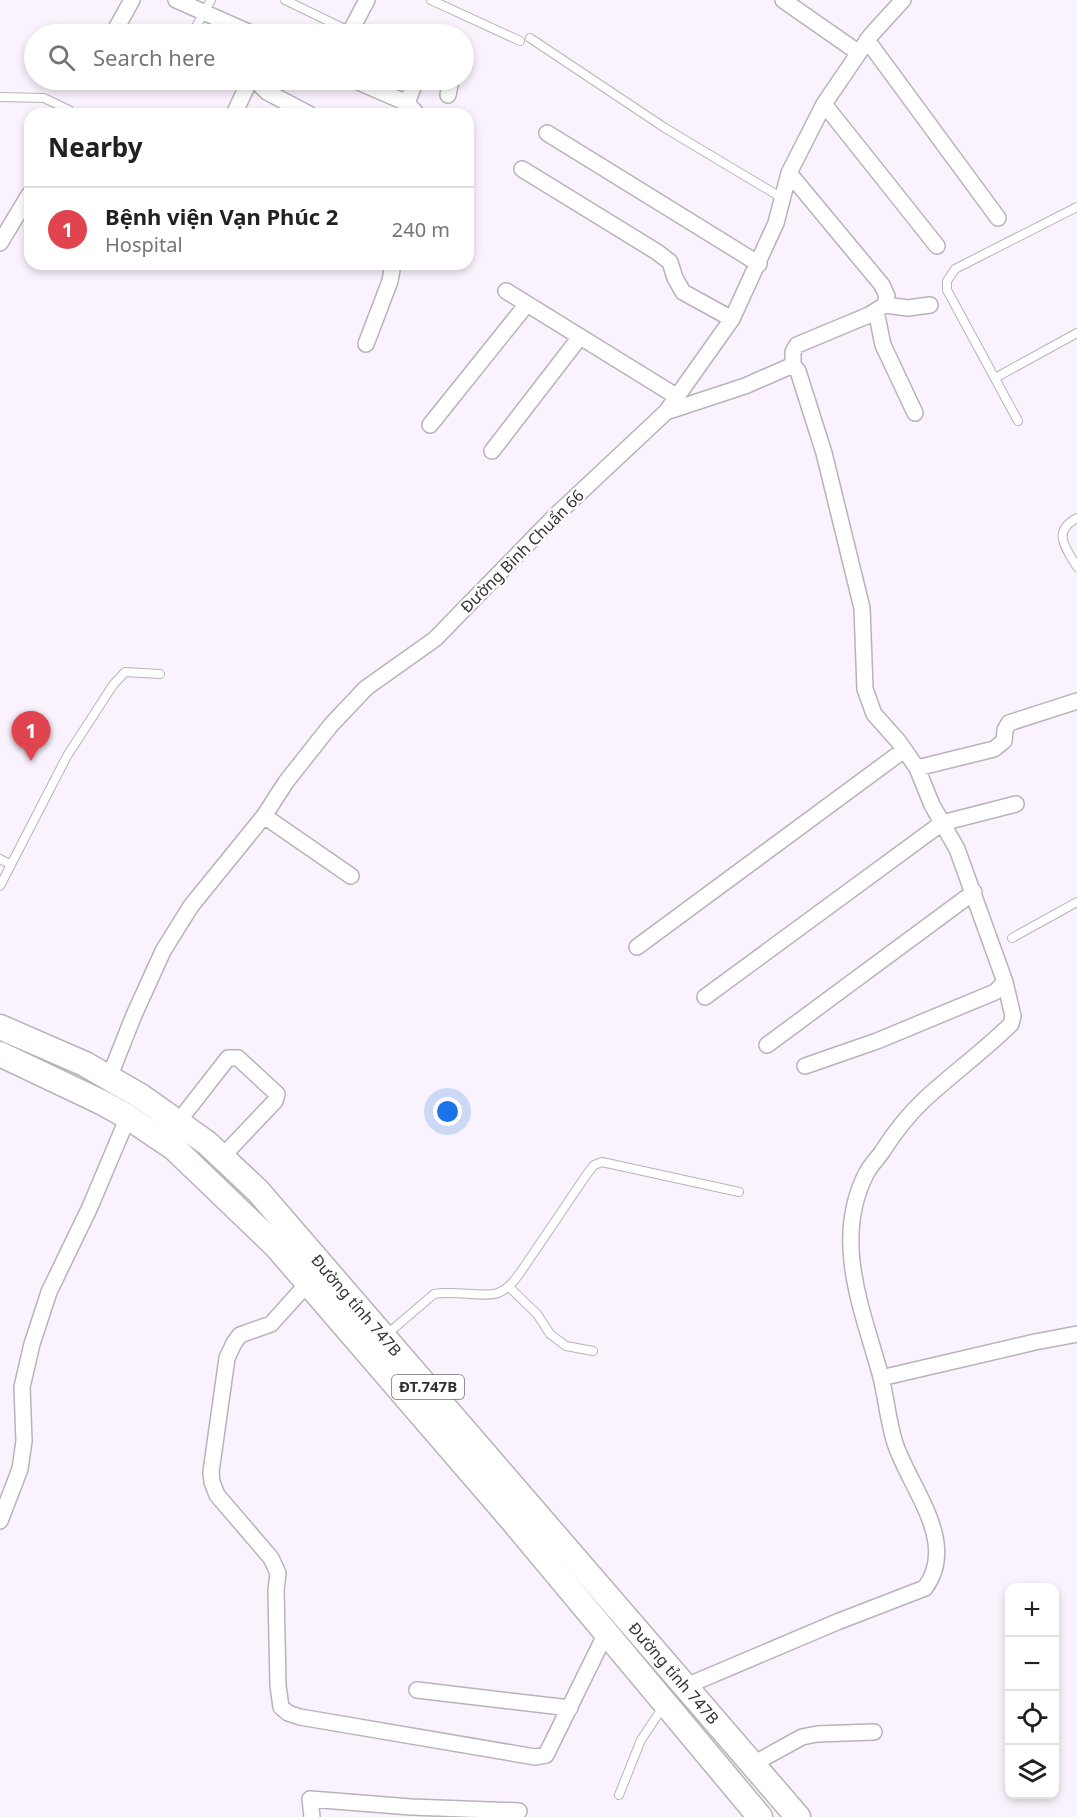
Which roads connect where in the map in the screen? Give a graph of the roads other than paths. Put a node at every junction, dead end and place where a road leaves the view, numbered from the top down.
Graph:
1 (132, 0) edge
2 (176, 0) edge
3 (285, 0) edge
4 (367, 0) edge
5 (431, 0) edge
6 (783, 0) edge
7 (903, 0) edge
8 (208, 6) edge
9 (119, 24) edge
10 (198, 24) edge
11 (237, 24) edge
12 (332, 24) edge
13 (355, 24) edge
14 (530, 38) dead end
15 (520, 41) dead end
16 (863, 46) junction
17 (247, 90) edge
18 (265, 90) edge
19 (374, 90) edge
20 (415, 90) edge
21 (0, 98) edge
22 (824, 104) junction
23 (65, 108) edge
24 (237, 108) edge
25 (298, 108) edge
26 (410, 108) edge
27 (412, 108) edge
28 (547, 134) dead end
29 (522, 169) dead end
30 (789, 173) junction
31 (782, 198) junction
32 (24, 203) edge
33 (1077, 207) edge
34 (998, 218) dead end
35 (0, 243) edge
36 (937, 246) dead end
37 (759, 264) junction
38 (392, 270) edge
39 (506, 291) dead end
40 (527, 304) junction
41 (930, 305) dead end
42 (880, 308) junction
43 (732, 320) junction
44 (1077, 333) edge
45 (580, 337) junction
46 (366, 344) dead end
47 (794, 365) junction
48 (995, 378) junction
49 (676, 396) junction
50 (666, 412) junction
51 (915, 413) dead end
52 (1018, 421) dead end
53 (430, 425) dead end
54 (492, 452) dead end
55 (1077, 518) edge
56 (1077, 567) edge
57 (160, 674) dead end
58 (1077, 701) edge
59 (904, 750) junction
60 (917, 768) junction
61 (1016, 804) dead end
62 (264, 816) junction
63 (942, 823) junction
64 (0, 858) edge
65 (10, 864) junction
66 (351, 876) dead end
67 (0, 886) edge
68 (974, 892) junction
69 (1077, 902) edge
70 (1012, 938) dead end
71 (637, 947) dead end
72 (1005, 982) junction
73 (705, 998) dead end
74 (0, 1027) edge
75 (767, 1045) dead end
76 (0, 1054) edge
77 (805, 1066) dead end
78 (110, 1078) junction
79 (128, 1117) junction
80 (177, 1122) junction
81 (222, 1157) junction
82 (739, 1192) dead end
83 (308, 1283) junction
84 (509, 1287) junction
85 (1077, 1334) edge
86 (384, 1336) junction
87 (593, 1351) dead end
88 (881, 1378) junction
89 (496, 1484) junction
90 (0, 1521) edge
91 (606, 1633) junction
92 (686, 1686) junction
93 (417, 1690) dead end
94 (665, 1704) junction
95 (570, 1707) junction
96 (874, 1732) dead end
97 (753, 1764) junction
98 (619, 1795) dead end
99 (519, 1811) dead end
100 (411, 1812) edge
101 (486, 1813) edge
102 (312, 1817) edge
103 (760, 1817) edge
104 (798, 1817) edge

1 - 9 street
2 - 8 street
3 - 12 lane
4 - 13 street
5 - 15 lane
6 - 16 street
7 - 16 street, Đường Bình Chuẩn 66
8 - 10 lane
8 - 11 street
14 - 31 lane
16 - 22 street, Đường Bình Chuẩn 66
16 - 34 street
17 - 24 street
18 - 25 street
19 - 26 street
20 - 27 street
21 - 23 lane
22 - 30 street, Đường Bình Chuẩn 66
22 - 36 street
28 - 37 street
29 - 43 street
30 - 31 street, Đường Bình Chuẩn 66
30 - 42 street
31 - 37 street, Đường Bình Chuẩn 66
32 - 35 street
33 - 48 lane
37 - 43 street, Đường Bình Chuẩn 66
38 - 46 street
39 - 40 street
40 - 45 street
40 - 53 street
41 - 42 street
42 - 47 street
42 - 51 street
43 - 49 street, Đường Bình Chuẩn 66
44 - 48 lane
45 - 49 street
45 - 54 street
47 - 50 street
47 - 59 street
48 - 52 lane
49 - 50 street, Đường Bình Chuẩn 66
50 - 62 street, Đường Bình Chuẩn 66
55 - 56 lane
57 - 65 lane
58 - 60 street
59 - 60 street
59 - 71 street
60 - 63 street
61 - 63 street
62 - 66 street
62 - 78 street, Đường Bình Chuẩn 66
63 - 68 street
63 - 73 street
64 - 65 lane
65 - 67 lane
68 - 72 street
68 - 75 street
69 - 70 lane
72 - 77 street
72 - 88 street
74 - 78 main road, Đường tỉnh 747B / ĐT.747B
76 - 79 main road, Đường tỉnh 747B / ĐT.747B
78 - 80 main road, Đường tỉnh 747B / ĐT.747B
79 - 83 main road, Đường tỉnh 747B / ĐT.747B
79 - 90 street
80 - 81 main road, Đường tỉnh 747B / ĐT.747B
80 - 81 street
81 - 86 main road, Đường tỉnh 747B / ĐT.747B
82 - 84 lane
83 - 89 main road, Đường tỉnh 747B / ĐT.747B
83 - 95 street
84 - 86 lane
84 - 87 lane
85 - 88 street
86 - 89 main road, Đường tỉnh 747B / ĐT.747B
88 - 92 street
89 - 91 main road, Đường tỉnh 747B / ĐT.747B
89 - 92 main road, Đường tỉnh 747B / ĐT.747B
91 - 94 main road, Đường tỉnh 747B / ĐT.747B
91 - 95 street
92 - 97 main road, Đường tỉnh 747B / ĐT.747B
93 - 95 street
94 - 98 lane
94 - 103 main road, Đường tỉnh 747B / ĐT.747B
96 - 97 street
97 - 104 main road, Đường tỉnh 747B / ĐT.747B
99 - 101 street
100 - 101 street
100 - 102 street

